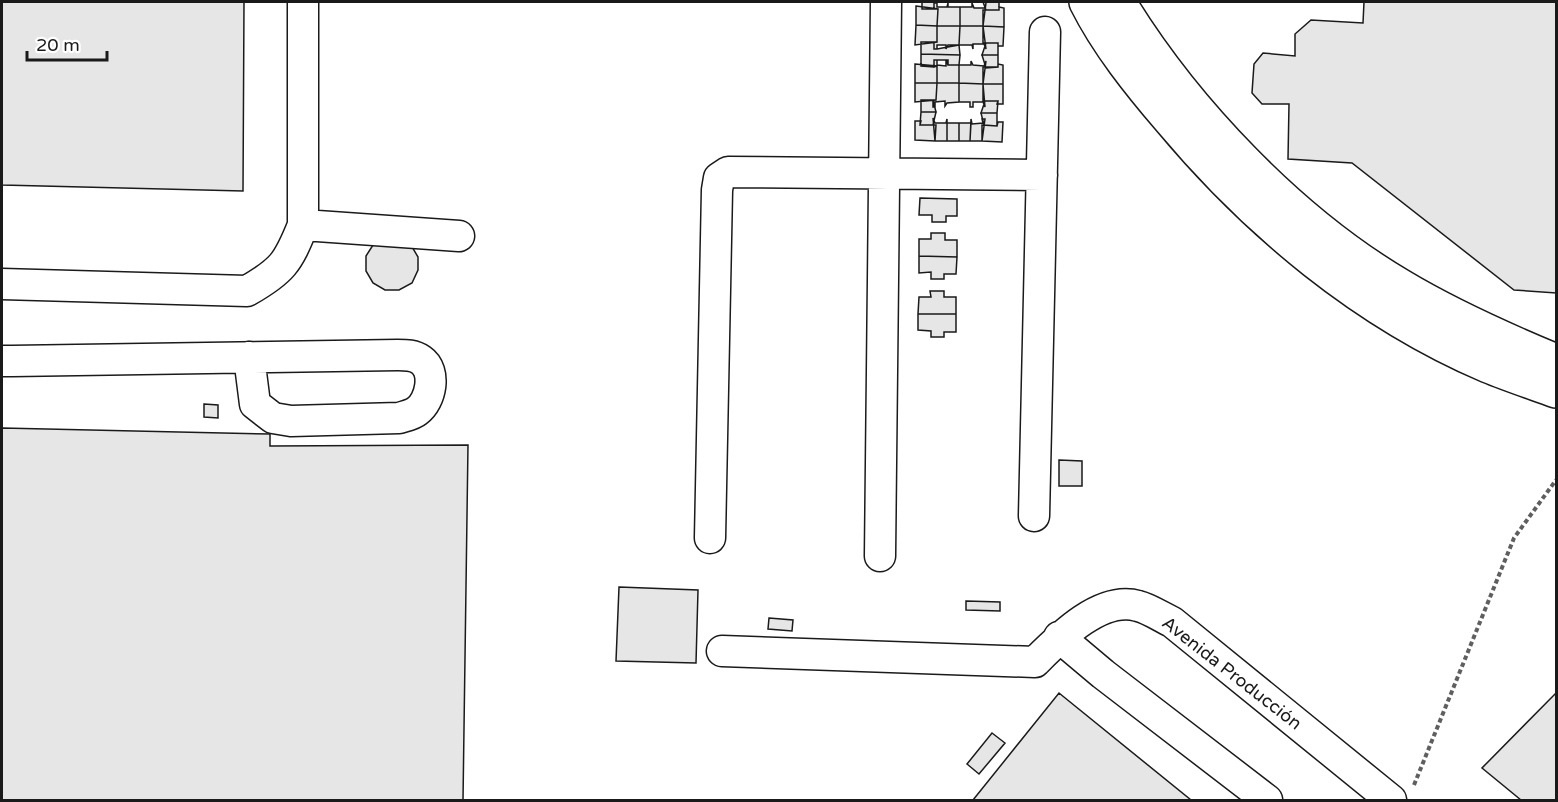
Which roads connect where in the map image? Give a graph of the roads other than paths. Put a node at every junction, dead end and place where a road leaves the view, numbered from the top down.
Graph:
1 (303, 2) edge
2 (886, 2) edge
3 (1086, 2) edge
4 (1119, 2) edge
5 (1046, 32) dead end
6 (884, 174) junction
7 (1042, 176) junction
8 (303, 225) junction
9 (459, 236) dead end
10 (2, 284) edge
11 (249, 357) junction
12 (2, 361) edge
13 (1557, 361) edge
14 (1557, 391) edge
15 (1034, 516) dead end
16 (710, 538) dead end
17 (880, 556) dead end
18 (1059, 637) junction
19 (722, 651) dead end
20 (1402, 795) edge
21 (1267, 801) edge

1 - 8 street
2 - 6 street
3 - 14 main road
4 - 13 main road
5 - 7 street
6 - 7 street
6 - 16 street
6 - 17 street
7 - 15 street
8 - 9 street
8 - 10 street
11 - 11 street
11 - 12 street
18 - 19 street, Avenida Producción
18 - 20 street, Avenida Producción
18 - 21 street

